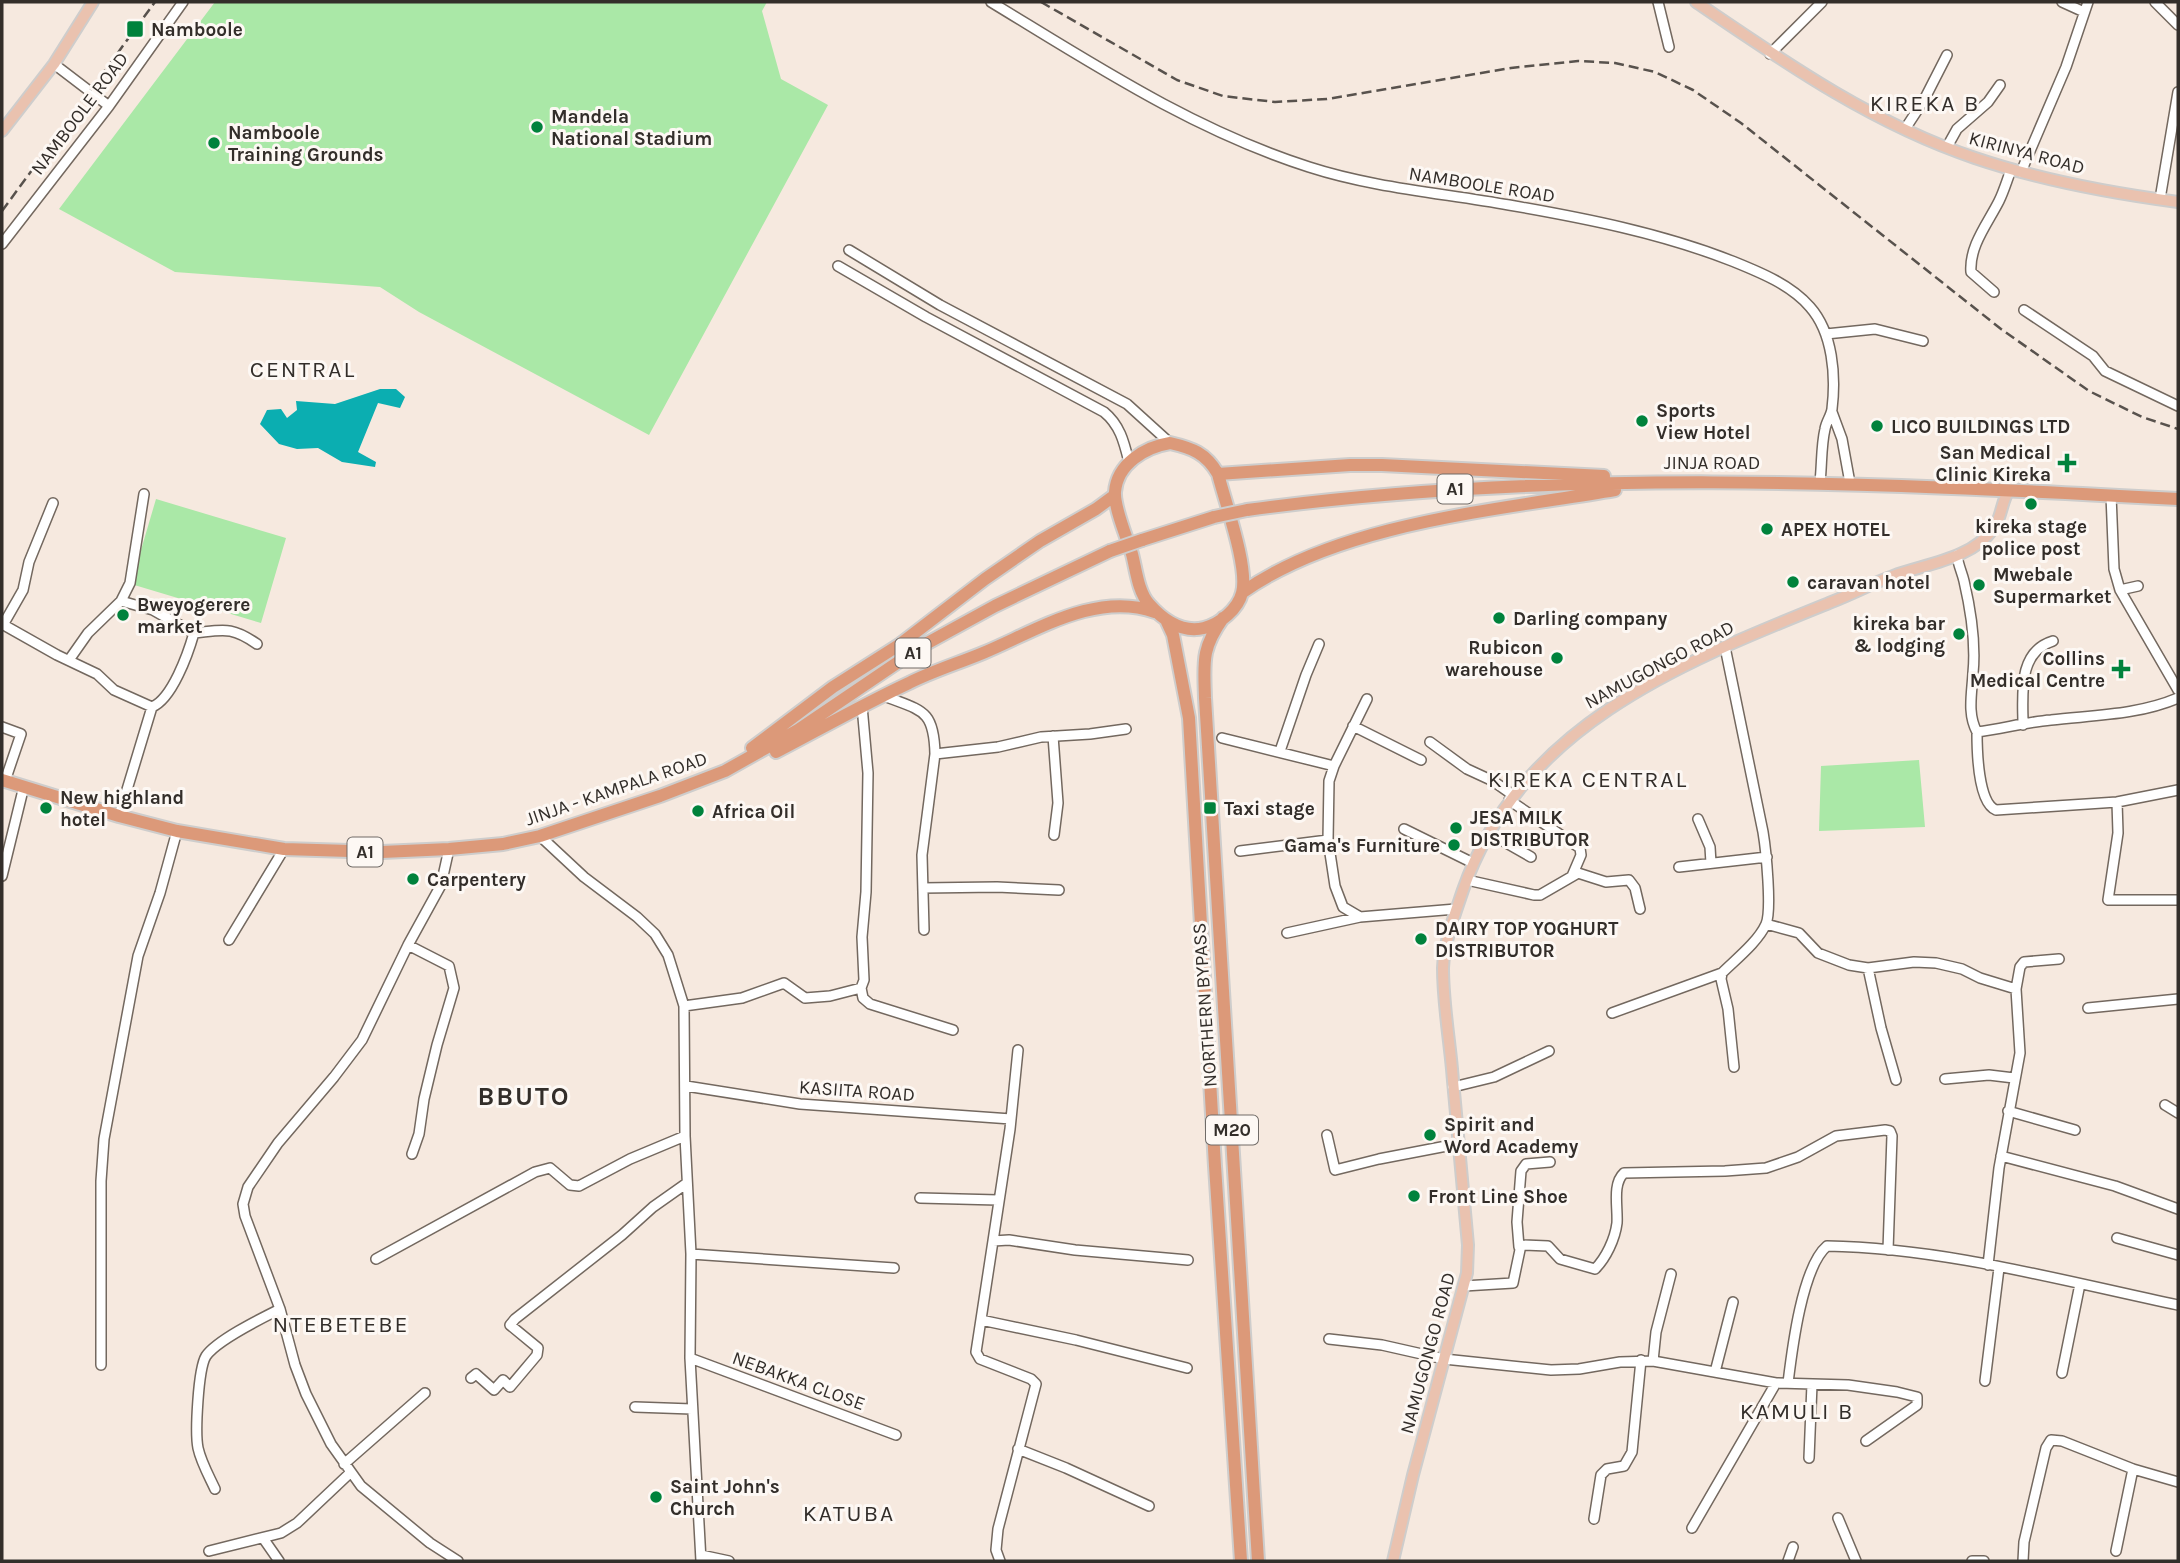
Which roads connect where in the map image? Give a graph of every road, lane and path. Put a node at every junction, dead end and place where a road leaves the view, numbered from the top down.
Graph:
1 (93, 2) edge
2 (183, 2) edge
3 (991, 2) edge
4 (1658, 2) edge
5 (1696, 2) edge
6 (1822, 2) edge
7 (2062, 2) edge
8 (2088, 2) edge
9 (2155, 2) edge
10 (2084, 12) junction
11 (2178, 24) edge
12 (1669, 47) dead end
13 (1770, 54) junction
14 (1947, 55) dead end
15 (54, 64) junction
16 (2000, 85) dead end
17 (2178, 92) edge
18 (109, 106) junction
19 (1905, 129) junction
20 (2, 131) edge
21 (1947, 147) junction
22 (2016, 171) junction
23 (2160, 200) junction
24 (2178, 202) edge
25 (2, 244) edge
26 (849, 250) dead end
27 (838, 266) dead end
28 (1994, 292) dead end
29 (2024, 310) dead end
30 (1826, 334) junction
31 (1923, 341) dead end
32 (2178, 406) edge
33 (1832, 412) junction
34 (1170, 443) junction
35 (1129, 462) junction
36 (1218, 474) junction
37 (1664, 481) junction
38 (1820, 482) junction
39 (1850, 483) junction
40 (2008, 490) junction
41 (144, 494) dead end
42 (1115, 495) junction
43 (2111, 495) junction
44 (2178, 499) edge
45 (53, 503) dead end
46 (1110, 551) joint
47 (1957, 555) junction
48 (2138, 586) dead end
49 (2120, 590) junction
50 (1243, 592) junction
51 (121, 601) junction
52 (1163, 618) junction
53 (1223, 618) junction
54 (2, 624) edge
55 (194, 633) junction
56 (2053, 641) dead end
57 (257, 644) dead end
58 (1319, 644) dead end
59 (1725, 647) junction
60 (69, 660) junction
61 (2178, 690) edge
62 (884, 696) junction
63 (2178, 698) edge
64 (1367, 699) dead end
65 (862, 706) junction
66 (152, 707) junction
67 (2023, 725) junction
68 (1353, 726) junction
69 (2, 727) edge
70 (1126, 729) dead end
71 (1977, 732) junction
72 (1053, 736) junction
73 (1222, 738) dead end
74 (1430, 742) dead end
75 (1280, 751) junction
76 (936, 754) junction
77 (1421, 760) dead end
78 (1334, 766) junction
79 (725, 771) junction
80 (4, 780) edge
81 (24, 786) junction
82 (2178, 790) edge
83 (1511, 798) junction
84 (2117, 802) junction
85 (119, 817) junction
86 (1698, 819) dead end
87 (1404, 829) dead end
88 (177, 831) junction
89 (1489, 833) junction
90 (1054, 835) dead end
91 (540, 836) junction
92 (1328, 840) junction
93 (284, 849) junction
94 (449, 849) junction
95 (1240, 850) dead end
96 (1531, 857) dead end
97 (1767, 857) junction
98 (1473, 863) junction
99 (1711, 863) junction
100 (1679, 867) dead end
101 (2, 876) edge
102 (1572, 876) junction
103 (1466, 880) junction
104 (923, 888) junction
105 (1059, 890) dead end
106 (2178, 900) edge
107 (1457, 909) junction
108 (1640, 909) dead end
109 (1360, 917) junction
110 (1766, 923) junction
111 (924, 930) dead end
112 (1287, 933) dead end
113 (229, 940) dead end
114 (408, 945) junction
115 (2059, 959) dead end
116 (1868, 968) junction
117 (1722, 972) junction
118 (861, 988) junction
119 (2016, 989) junction
120 (2178, 999) edge
121 (684, 1006) junction
122 (2088, 1008) dead end
123 (1612, 1013) dead end
124 (953, 1030) dead end
125 (1018, 1050) dead end
126 (1549, 1051) dead end
127 (1734, 1067) dead end
128 (2014, 1078) junction
129 (1945, 1079) dead end
130 (1896, 1080) dead end
131 (686, 1086) junction
132 (1453, 1087) junction
133 (2165, 1105) dead end
134 (2008, 1111) junction
135 (2178, 1113) edge
136 (1011, 1119) junction
137 (2075, 1130) dead end
138 (1326, 1135) dead end
139 (685, 1136) junction
140 (1457, 1144) junction
141 (412, 1154) dead end
142 (2001, 1156) junction
143 (1550, 1162) dead end
144 (687, 1183) junction
145 (920, 1198) dead end
146 (999, 1200) junction
147 (2178, 1209) edge
148 (2117, 1238) dead end
149 (993, 1241) junction
150 (1519, 1247) junction
151 (1888, 1250) junction
152 (691, 1254) junction
153 (2178, 1255) edge
154 (376, 1259) dead end
155 (1188, 1260) dead end
156 (1988, 1265) junction
157 (894, 1268) dead end
158 (1999, 1268) junction
159 (1671, 1274) dead end
160 (2080, 1284) junction
161 (1464, 1286) junction
162 (1734, 1302) dead end
163 (2178, 1306) edge
164 (280, 1308) junction
165 (981, 1320) junction
166 (1329, 1339) dead end
167 (690, 1357) junction
168 (1444, 1359) junction
169 (1641, 1360) junction
170 (1653, 1361) junction
171 (101, 1365) dead end
172 (1187, 1368) dead end
173 (1715, 1372) junction
174 (2063, 1373) dead end
175 (471, 1378) dead end
176 (1985, 1381) dead end
177 (1776, 1383) junction
178 (1788, 1383) junction
179 (1812, 1384) junction
180 (425, 1393) dead end
181 (635, 1407) dead end
182 (692, 1409) junction
183 (896, 1434) dead end
184 (1866, 1441) dead end
185 (1018, 1449) junction
186 (1809, 1458) dead end
187 (344, 1464) junction
188 (2133, 1469) junction
189 (350, 1473) junction
190 (2178, 1482) edge
191 (215, 1489) dead end
192 (1149, 1506) dead end
193 (1838, 1518) dead end
194 (1594, 1519) dead end
195 (1692, 1528) dead end
196 (263, 1538) junction
197 (1793, 1546) dead end
198 (2116, 1550) dead end
199 (209, 1551) dead end
200 (701, 1558) edge
201 (279, 1561) edge
202 (458, 1561) edge
203 (729, 1561) edge
204 (1000, 1561) edge
205 (1241, 1561) edge
206 (1258, 1561) edge
207 (1393, 1561) edge
208 (1788, 1561) edge
209 (1856, 1561) edge
210 (1972, 1561) edge
211 (1984, 1561) edge
212 (2023, 1561) edge

1 - 15 main road
2 - 18 street, NAMBOOLE ROAD
3 - 30 street, NAMBOOLE ROAD
4 - 12 street
5 - 13 main road, KIRINYA ROAD
6 - 13 street
7 - 10 street
8 - 10 street
9 - 11 street
10 - 22 street
13 - 19 main road, KIRINYA ROAD
14 - 19 street
15 - 18 street
15 - 20 main road
16 - 21 street
17 - 23 street
18 - 25 street, NAMBOOLE ROAD
19 - 21 main road, KIRINYA ROAD
21 - 22 main road, KIRINYA ROAD
22 - 23 main road, KIRINYA ROAD
22 - 28 street
23 - 24 main road, KIRINYA ROAD
26 - 34 street
27 - 35 street
29 - 32 street
30 - 31 street
30 - 33 street, NAMBOOLE ROAD
33 - 38 street, NAMBOOLE ROAD
33 - 39 street
34 - 35 highway
34 - 36 highway
35 - 42 highway
36 - 37 highway
36 - 50 highway
37 - 38 highway, JINJA ROAD / A1
37 - 46 highway, JINJA ROAD / A1, bridge
37 - 50 highway
38 - 39 highway, JINJA ROAD / A1
39 - 40 highway, JINJA ROAD / A1
40 - 43 highway, JINJA ROAD / A1
40 - 47 main road, NAMUGONGO ROAD
41 - 51 street
42 - 52 highway
42 - 79 highway
43 - 44 highway, JINJA ROAD / A1
43 - 49 street
45 - 54 street
46 - 79 highway, JINJA - KAMPALA ROAD / A1
47 - 59 main road, NAMUGONGO ROAD
47 - 71 street
48 - 49 street
49 - 61 street
50 - 53 highway
51 - 55 street
51 - 60 street
52 - 53 highway
52 - 62 highway
52 - 205 highway, NORTHERN BYPASS / M20
53 - 206 highway, NORTHERN BYPASS / M20
54 - 60 street
55 - 57 street
55 - 66 street
56 - 67 street
58 - 75 street
59 - 83 main road, NAMUGONGO ROAD
59 - 97 street
60 - 66 street
62 - 65 highway
62 - 76 street
63 - 67 street
64 - 68 street
65 - 79 highway
65 - 118 street
66 - 85 street
67 - 71 street
68 - 77 street
68 - 78 street
69 - 80 street
70 - 72 street
71 - 84 street
72 - 76 street
72 - 90 street
73 - 75 street
74 - 83 street
75 - 78 street
76 - 104 street
78 - 92 street
79 - 91 highway, JINJA - KAMPALA ROAD / A1
80 - 81 highway, JINJA - KAMPALA ROAD / A1
81 - 85 highway, JINJA - KAMPALA ROAD / A1
81 - 101 street
82 - 84 street
83 - 89 main road, NAMUGONGO ROAD
83 - 102 street
84 - 106 street
85 - 88 highway, JINJA - KAMPALA ROAD / A1
86 - 99 street
87 - 98 street
88 - 93 highway, JINJA - KAMPALA ROAD / A1
88 - 171 street
89 - 96 street
89 - 98 main road, NAMUGONGO ROAD
91 - 94 highway, JINJA - KAMPALA ROAD / A1
91 - 121 street
92 - 95 street
92 - 109 street
93 - 94 highway, JINJA - KAMPALA ROAD / A1
93 - 113 street
94 - 114 street
97 - 99 street
97 - 110 street
98 - 103 main road, NAMUGONGO ROAD
99 - 100 street
102 - 103 street
102 - 108 street
103 - 107 main road, NAMUGONGO ROAD
104 - 105 street
104 - 111 street
107 - 109 street
107 - 132 main road, NAMUGONGO ROAD
109 - 112 street
110 - 116 street
110 - 117 street
114 - 141 street
114 - 164 street
115 - 119 street
116 - 119 street
116 - 130 street
117 - 123 street
117 - 127 street
118 - 121 street
118 - 124 street
119 - 128 street
120 - 122 street
121 - 131 street
125 - 136 street
126 - 132 street
128 - 129 street
128 - 134 street
131 - 136 street, KASIITA ROAD
131 - 139 street
132 - 140 main road, NAMUGONGO ROAD
133 - 135 street
134 - 137 street
134 - 142 street
136 - 146 street
138 - 140 street
139 - 144 street
139 - 154 street
140 - 161 main road, NAMUGONGO ROAD
142 - 147 street
142 - 156 street
143 - 150 street
144 - 152 street
144 - 175 street
145 - 146 street
146 - 149 street
148 - 153 street
149 - 155 street
149 - 165 street
150 - 151 street
150 - 161 street
151 - 156 street
151 - 178 street
152 - 157 street
152 - 167 street
156 - 158 street
158 - 160 street
158 - 176 street
159 - 170 street
160 - 163 street
160 - 174 street
161 - 168 main road, NAMUGONGO ROAD
162 - 173 street
164 - 187 street
164 - 191 street
165 - 172 street
165 - 185 street
166 - 168 street
167 - 182 street
167 - 183 street, NEBAKKA CLOSE
168 - 169 street
168 - 207 main road, NAMUGONGO ROAD
169 - 170 street
169 - 194 street
170 - 173 street
173 - 177 street
177 - 178 street
177 - 195 street
178 - 179 street
179 - 184 street
179 - 186 street
180 - 187 street
181 - 182 street
182 - 200 street
185 - 192 street
185 - 204 street
187 - 189 street
188 - 190 street
188 - 198 street
188 - 212 street
189 - 196 street
189 - 202 street
193 - 209 street
196 - 199 street
196 - 201 street
197 - 208 street
200 - 203 street
210 - 211 street

